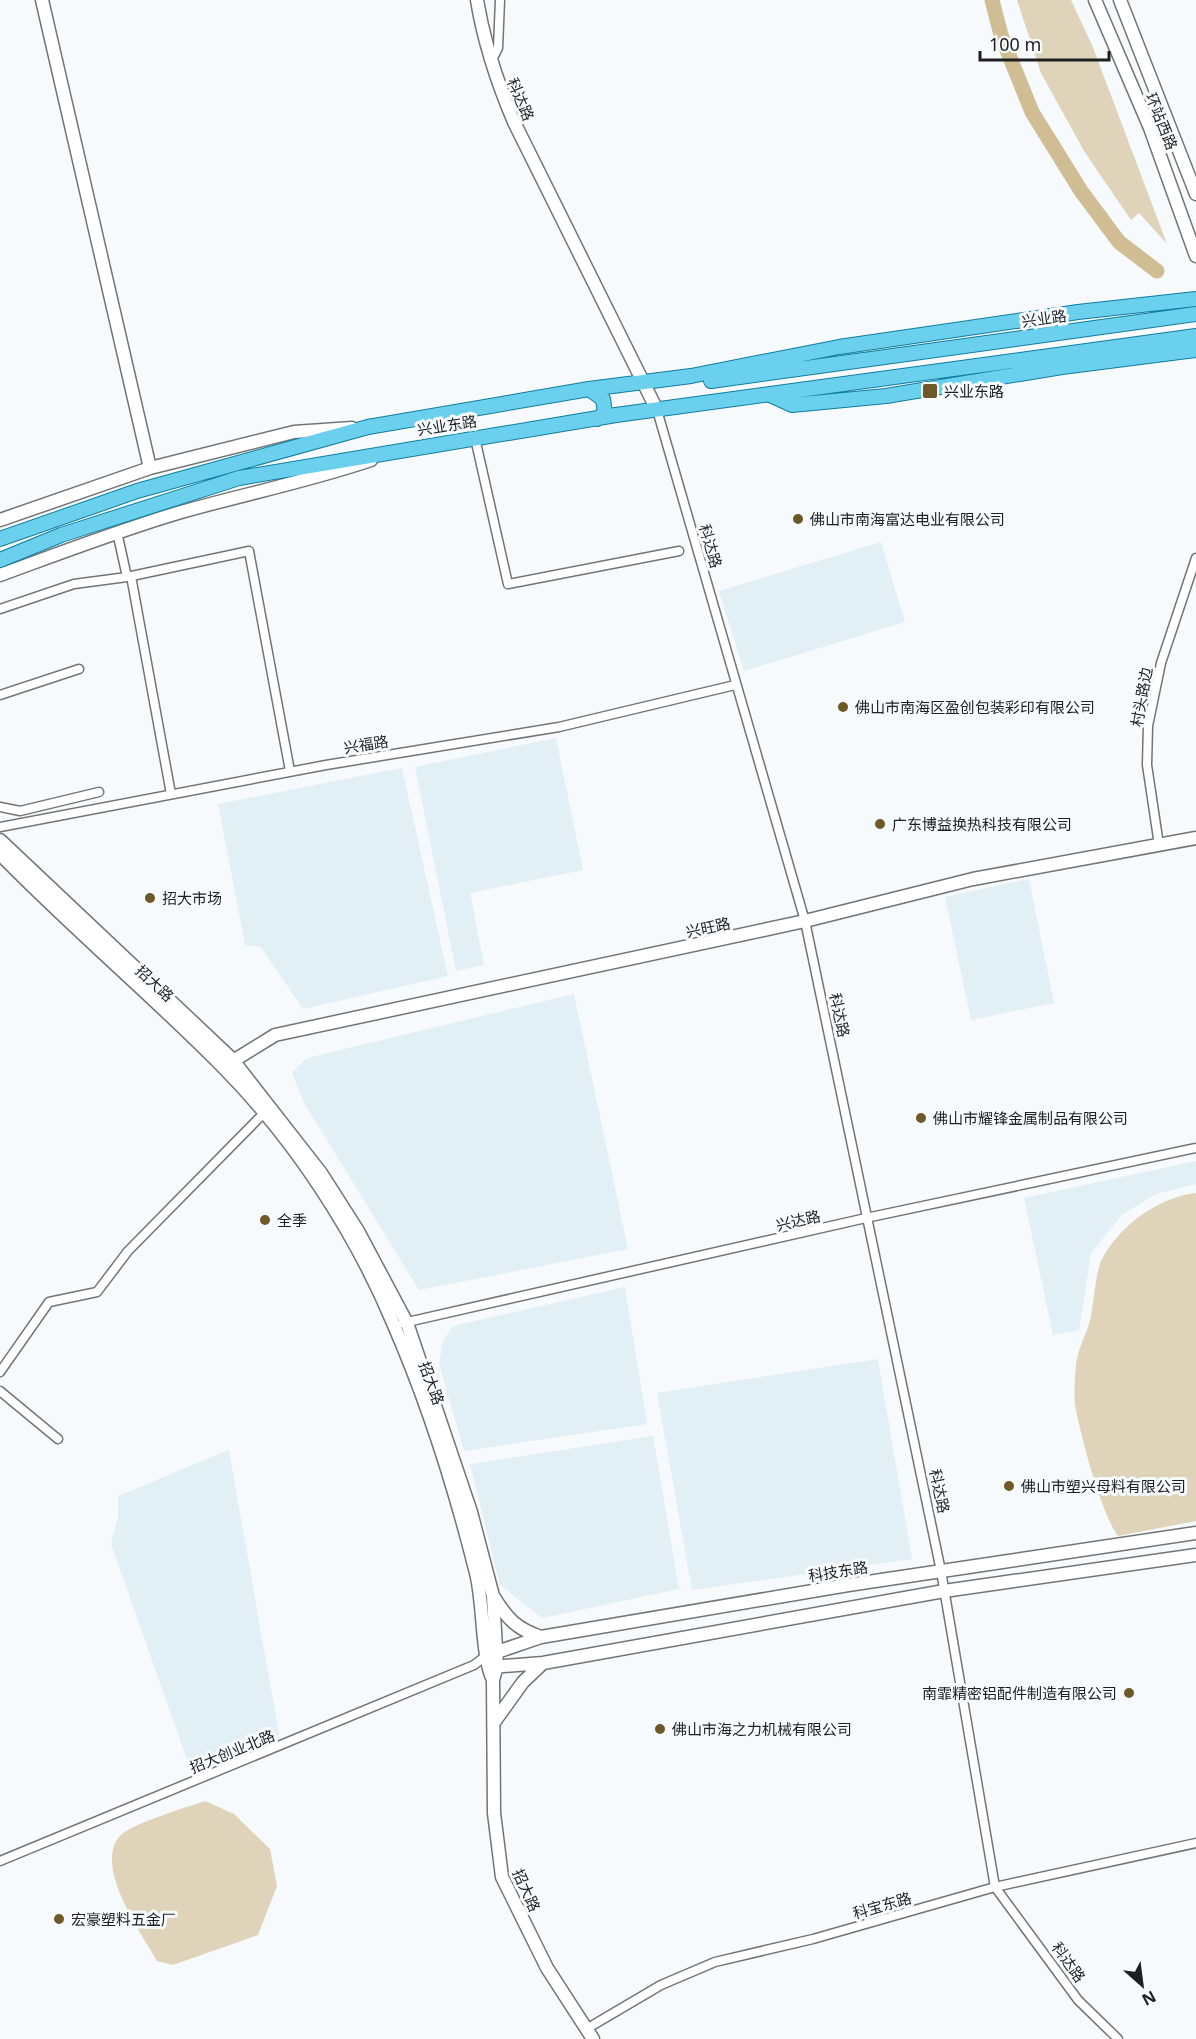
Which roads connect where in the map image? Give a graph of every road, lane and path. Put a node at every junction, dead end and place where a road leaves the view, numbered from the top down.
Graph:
1 (42, 0) edge
2 (477, 0) edge
3 (500, 0) edge
4 (1095, 0) edge
5 (1120, 0) edge
6 (491, 62) junction
7 (1196, 194) edge
8 (1196, 256) edge
9 (1196, 298) edge
10 (1196, 314) edge
11 (1196, 336) edge
12 (1196, 350) edge
13 (691, 376) junction
14 (645, 382) junction
15 (589, 389) junction
16 (770, 395) junction
17 (657, 410) junction
18 (597, 419) junction
19 (368, 427) junction
20 (475, 438) junction
21 (412, 447) junction
22 (150, 468) junction
23 (0, 520) edge
24 (117, 532) junction
25 (0, 539) edge
26 (679, 551) dead end
27 (1196, 558) edge
28 (0, 560) edge
29 (0, 575) edge
30 (129, 577) junction
31 (0, 609) edge
32 (79, 669) dead end
33 (735, 685) junction
34 (0, 695) edge
35 (290, 771) junction
36 (99, 792) dead end
37 (171, 794) junction
38 (0, 807) edge
39 (0, 827) edge
40 (1196, 838) edge
41 (0, 840) edge
42 (1160, 845) junction
43 (0, 854) edge
44 (805, 921) junction
45 (228, 1064) junction
46 (264, 1114) junction
47 (1196, 1148) edge
48 (866, 1218) junction
49 (393, 1322) junction
50 (407, 1323) junction
51 (0, 1372) edge
52 (0, 1390) edge
53 (58, 1439) dead end
54 (1196, 1533) edge
55 (1196, 1555) edge
56 (941, 1570) junction
57 (944, 1591) junction
58 (493, 1596) junction
59 (542, 1636) junction
60 (492, 1653) junction
61 (543, 1664) junction
62 (474, 1665) junction
63 (492, 1667) junction
64 (495, 1722) junction
65 (1196, 1843) edge
66 (0, 1861) edge
67 (995, 1887) junction
68 (590, 2034) edge
69 (1118, 2039) edge

1 - 22 main road
2 - 6 main road, 科达路
3 - 6 street
4 - 8 main road, 环站西路
5 - 7 main road, 环站西路
6 - 14 main road, 科达路
9 - 13 main road
10 - 13 main road, 兴业路
11 - 16 main road, 兴业东路
12 - 16 main road
13 - 14 main road
14 - 15 main road
14 - 17 main road, 科达路
15 - 18 main road
15 - 19 main road
16 - 17 main road, 兴业东路
17 - 18 main road, 兴业东路
17 - 33 street, 科达路
18 - 20 main road, 兴业东路
19 - 22 main road
19 - 25 main road
20 - 21 main road, 兴业东路
20 - 26 street
21 - 24 main road
21 - 28 main road, 兴业东路
22 - 23 main road
24 - 29 main road
24 - 30 street
27 - 42 street, 村头路边
30 - 31 street
30 - 35 street
30 - 37 street
32 - 34 street
33 - 35 street, 兴福路
33 - 44 street, 科达路
35 - 37 street, 兴福路
36 - 38 street
37 - 39 street, 兴福路
40 - 42 main road, 兴旺路
41 - 45 main road, 招大路
42 - 44 main road, 兴旺路
43 - 45 main road, 招大路
44 - 45 main road, 兴旺路
44 - 48 street, 科达路
45 - 46 main road, 招大路
45 - 50 main road, 招大路
46 - 49 main road, 招大路
46 - 51 street
47 - 48 street, 兴达路
48 - 50 street, 兴达路
48 - 56 street, 科达路
49 - 50 street, 兴达路
49 - 60 main road, 招大路
50 - 58 main road, 招大路
52 - 53 street
54 - 56 main road, 科技东路
55 - 57 main road
56 - 57 street, 科达路
56 - 59 main road, 科技东路
57 - 61 main road
57 - 67 street, 科达路
58 - 59 main road
58 - 60 main road, 招大路
59 - 60 main road, 科技东路
60 - 62 street, 招大创业北路
60 - 63 main road, 招大路
61 - 63 main road
61 - 64 main road
62 - 63 street
62 - 66 street, 招大创业北路
63 - 64 main road, 招大路
64 - 68 main road, 招大路
65 - 67 street, 科宝东路
67 - 68 street, 科宝东路
67 - 69 street, 科达路

